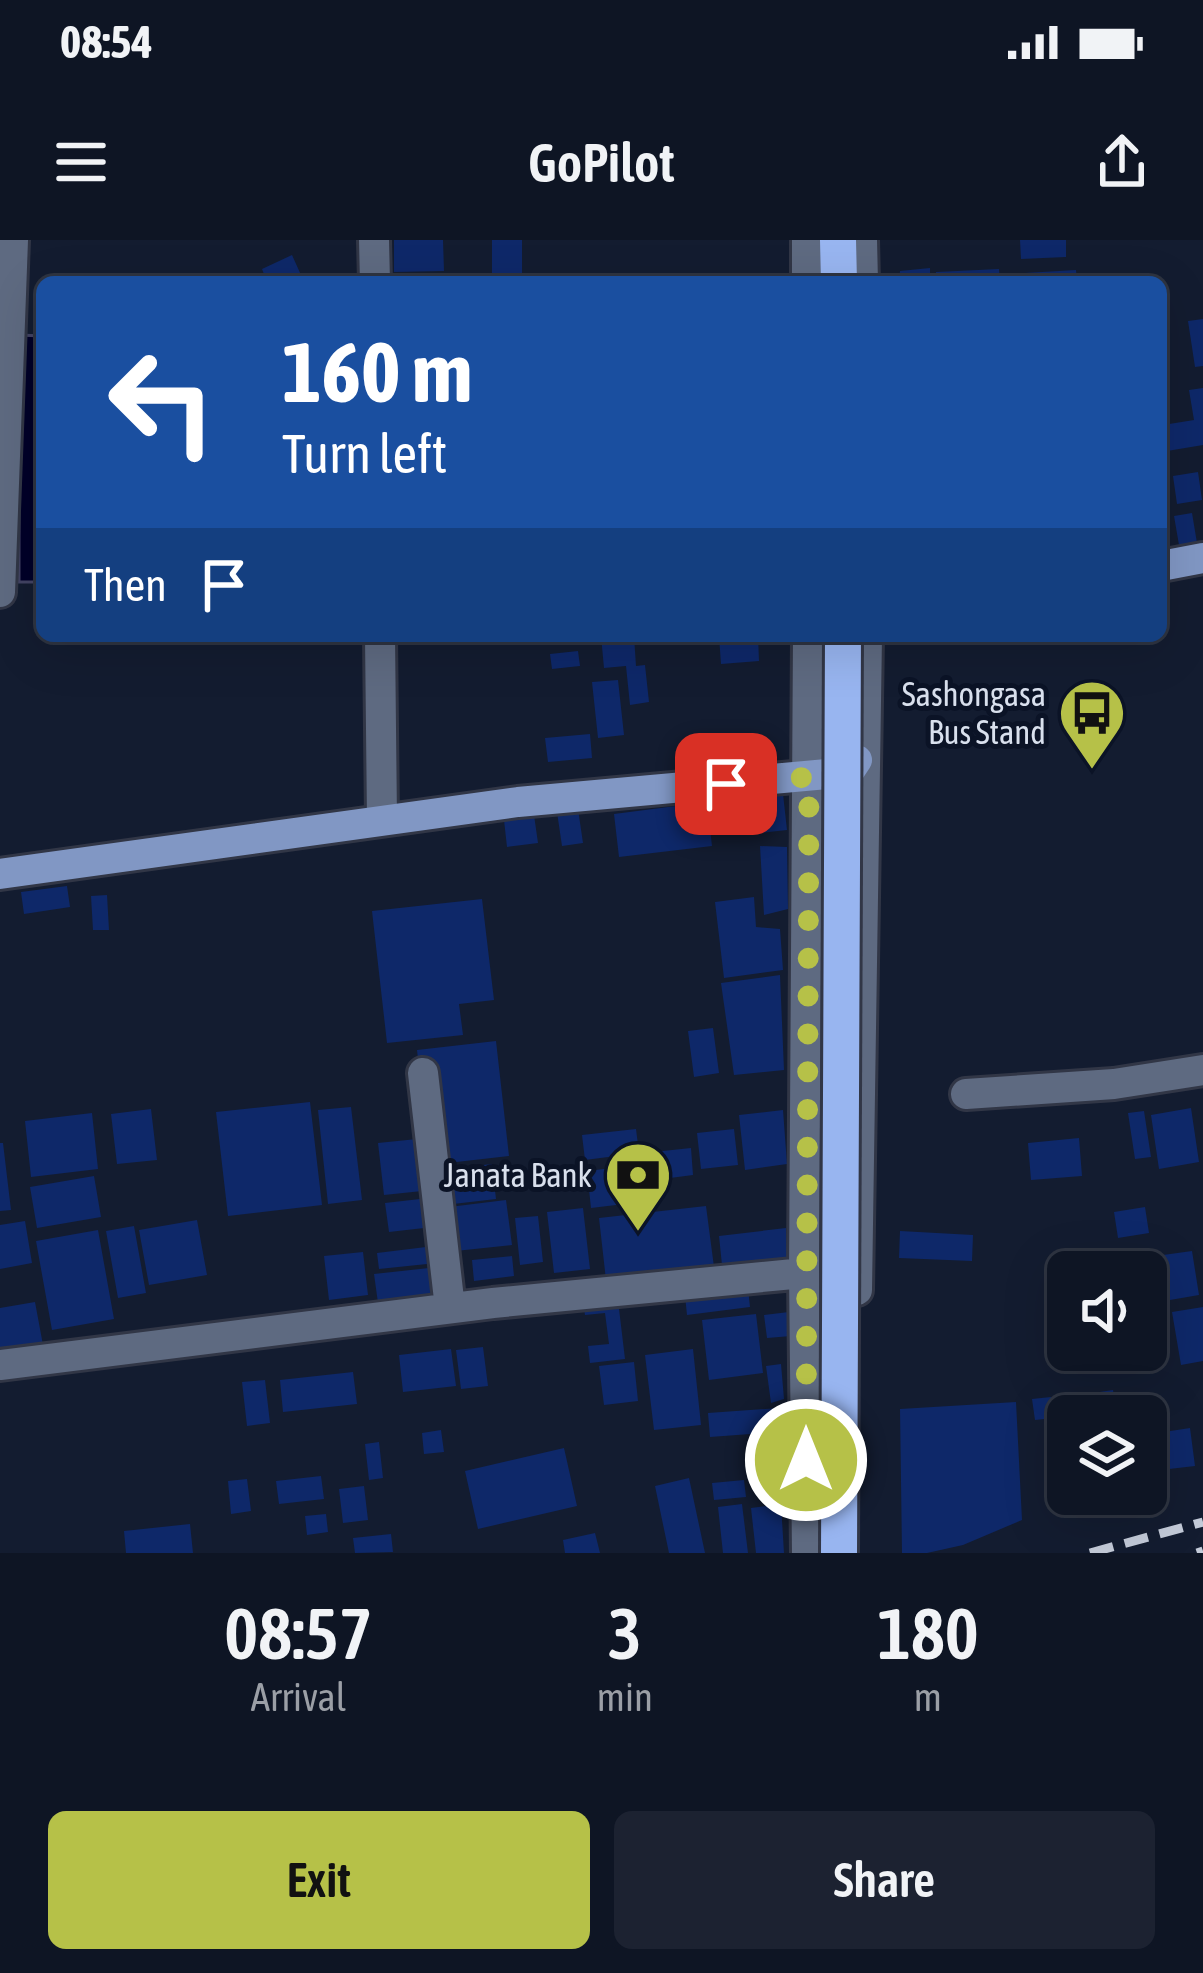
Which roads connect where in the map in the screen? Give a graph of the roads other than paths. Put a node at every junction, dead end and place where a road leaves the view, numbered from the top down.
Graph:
1 (13, 240) edge
2 (374, 240) edge
3 (807, 240) edge
4 (838, 240) edge
5 (862, 240) edge
6 (375, 276) edge
7 (807, 276) edge
8 (838, 276) edge
9 (862, 276) edge
10 (1203, 559) edge
11 (1167, 565) edge
12 (0, 592) edge
13 (380, 642) edge
14 (808, 642) edge
15 (843, 642) edge
16 (863, 642) edge
17 (863, 642) edge
18 (809, 777) junction
19 (382, 820) junction
20 (0, 874) edge
21 (1203, 1070) edge
22 (423, 1073) dead end
23 (966, 1094) dead end
24 (804, 1273) junction
25 (450, 1308) junction
26 (0, 1364) edge
27 (807, 1553) edge
28 (838, 1553) edge
29 (852, 1553) edge

1 - 12 street
2 - 6 street
3 - 7 street
4 - 8 highway
5 - 9 street
10 - 11 main road
13 - 19 street
14 - 18 street
15 - 28 highway, bridge
16 - 18 main road
17 - 29 street
18 - 19 main road
18 - 24 street
19 - 20 main road
21 - 23 street
22 - 25 street
24 - 25 street
24 - 27 street
25 - 26 street

